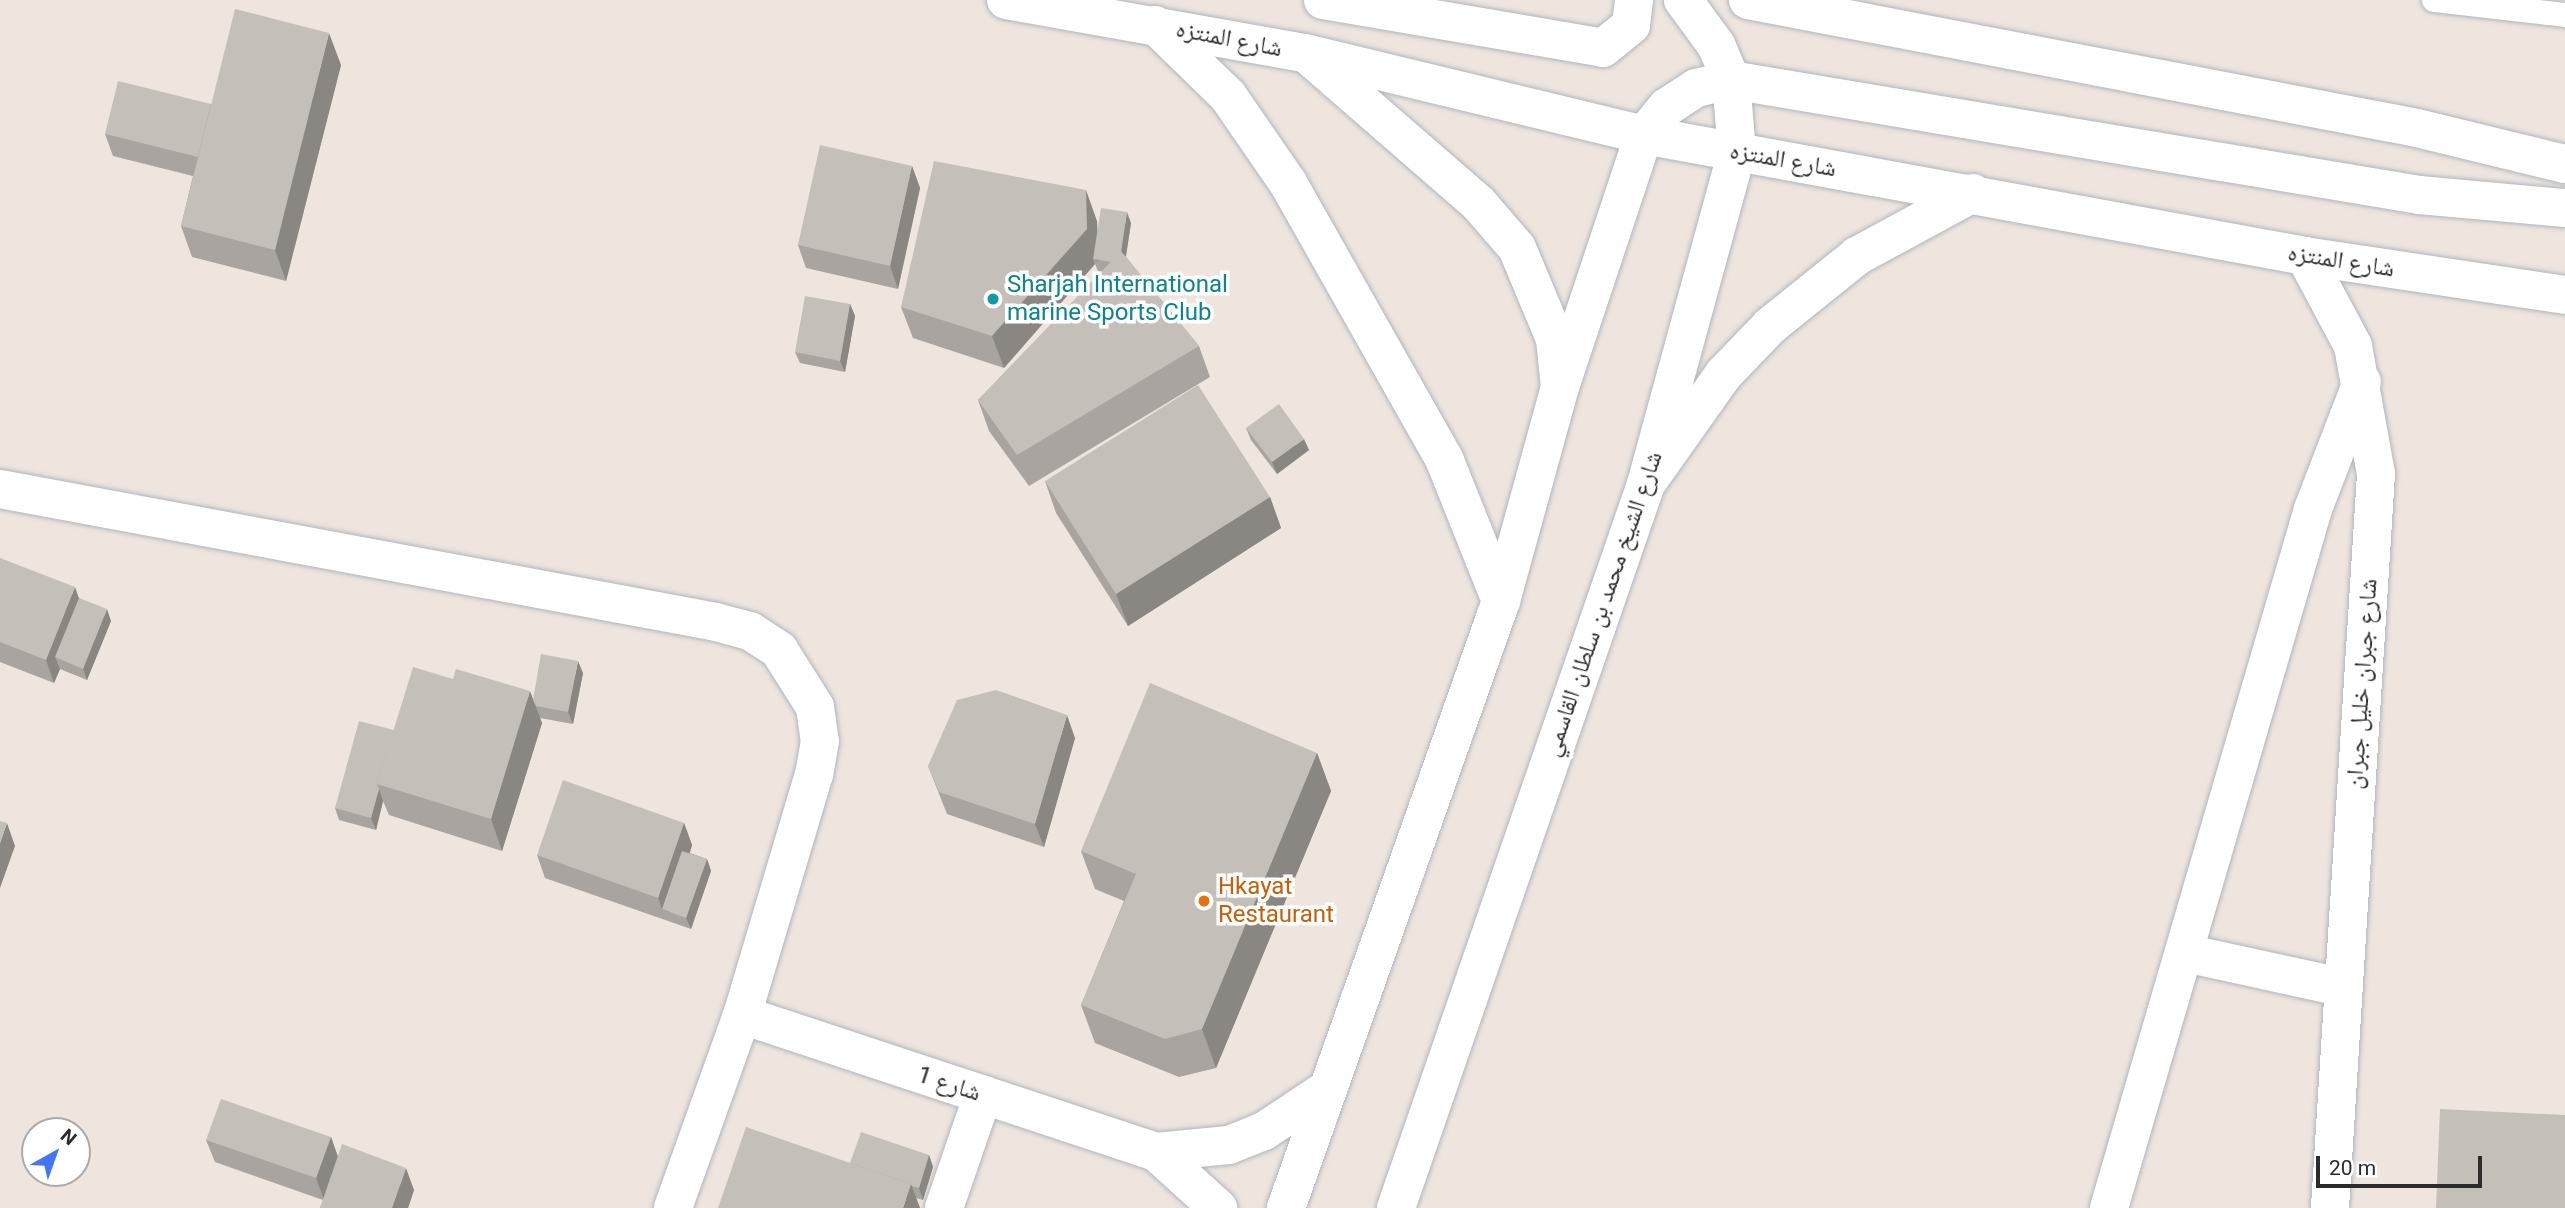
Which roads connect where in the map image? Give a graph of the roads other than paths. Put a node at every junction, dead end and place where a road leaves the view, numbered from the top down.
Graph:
1 (1006, 0) edge
2 (1324, 0) edge
3 (1634, 0) edge
4 (1684, 0) edge
5 (1748, 0) edge
6 (2434, 0) edge
7 (2565, 15) edge
8 (1153, 24) junction
9 (1305, 53) junction
10 (1731, 80) junction
11 (1644, 135) junction
12 (1737, 152) junction
13 (2565, 164) edge
14 (1973, 193) junction
15 (2565, 208) edge
16 (2305, 256) junction
17 (2565, 295) edge
18 (2362, 382) junction
19 (1559, 387) junction
20 (1646, 484) junction
21 (0, 489) edge
22 (1501, 601) junction
23 (2185, 953) junction
24 (2341, 987) junction
25 (742, 1016) junction
26 (1326, 1090) junction
27 (983, 1095) junction
28 (1156, 1152) junction
29 (673, 1208) edge
30 (944, 1208) edge
31 (1218, 1208) edge
32 (1286, 1208) edge
33 (1396, 1208) edge
34 (2109, 1208) edge
35 (2330, 1208) edge

1 - 8 street, شارع المنتزه
2 - 3 street
4 - 10 street, شارع الشيخ محمد بن سلطان القاسمي
5 - 13 street
6 - 7 lane
8 - 9 street, شارع المنتزه
8 - 22 street
9 - 11 street, شارع المنتزه
9 - 19 street
10 - 11 street
10 - 12 street, شارع الشيخ محمد بن سلطان القاسمي
10 - 15 street
11 - 12 street, شارع المنتزه
11 - 19 street
12 - 14 street, شارع المنتزه
12 - 20 street, شارع الشيخ محمد بن سلطان القاسمي
14 - 16 street, شارع المنتزه
14 - 20 street
16 - 17 street, شارع المنتزه
16 - 18 street, شارع جبران خليل جبران
18 - 23 street
18 - 24 street, شارع جبران خليل جبران
19 - 22 street
20 - 33 street, شارع الشيخ محمد بن سلطان القاسمي
21 - 25 street
22 - 26 street
23 - 24 street
23 - 34 street
24 - 35 street, شارع جبران خليل جبران
25 - 27 street, شارع 1
25 - 29 street
26 - 28 street, شارع 1
26 - 32 street
27 - 28 street, شارع 1
27 - 30 street
28 - 31 street, شارع 1

